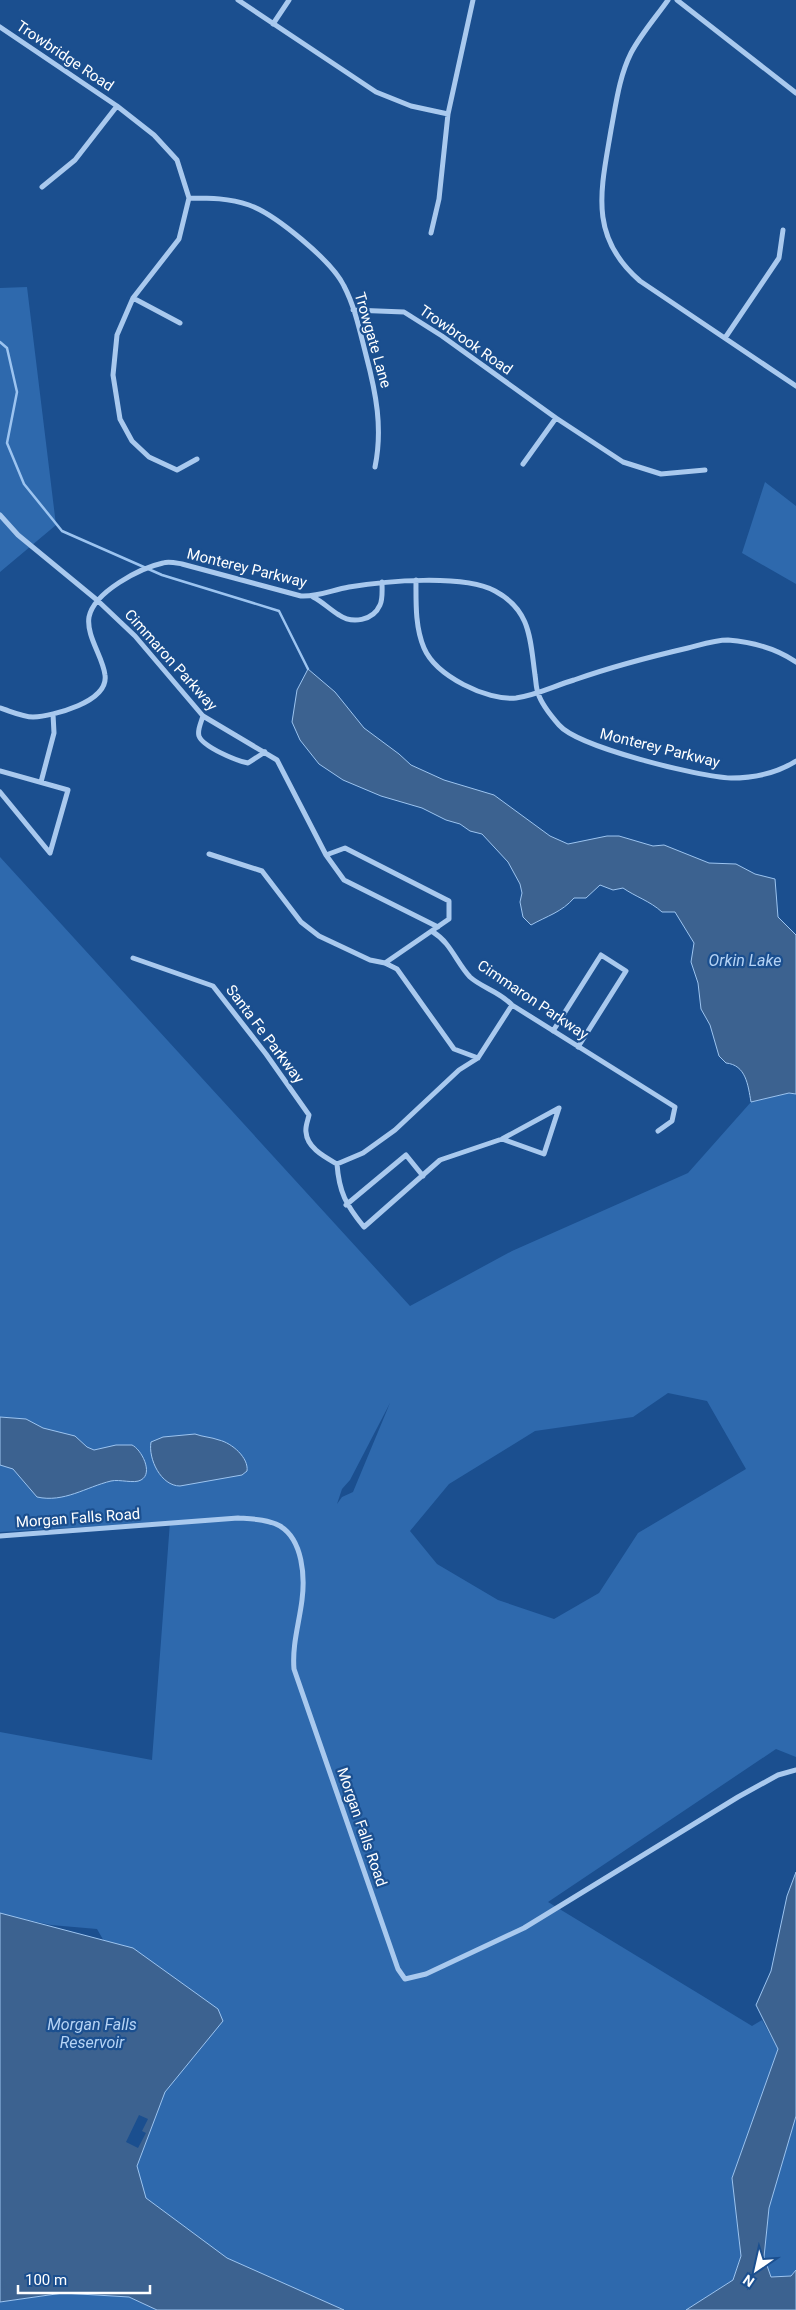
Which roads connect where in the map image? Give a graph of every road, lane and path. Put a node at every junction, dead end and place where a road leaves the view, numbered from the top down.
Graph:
1 (238, 0) edge
2 (289, 0) edge
3 (473, 0) edge
4 (668, 0) edge
5 (677, 0) edge
6 (273, 24) junction
7 (0, 27) edge
8 (796, 93) edge
9 (117, 106) junction
10 (448, 114) junction
11 (42, 187) dead end
12 (189, 198) junction
13 (783, 230) dead end
14 (431, 233) dead end
15 (133, 298) junction
16 (353, 310) junction
17 (180, 323) dead end
18 (725, 338) junction
19 (796, 386) edge
20 (556, 418) junction
21 (197, 459) dead end
22 (523, 464) dead end
23 (375, 468) dead end
24 (705, 470) dead end
25 (0, 515) edge
26 (416, 580) junction
27 (382, 582) junction
28 (312, 597) junction
29 (97, 600) junction
30 (796, 662) edge
31 (538, 694) junction
32 (0, 708) edge
33 (53, 714) junction
34 (203, 716) junction
35 (265, 752) junction
36 (796, 761) edge
37 (0, 771) edge
38 (41, 782) junction
39 (0, 792) edge
40 (210, 854) dead end
41 (326, 855) junction
42 (438, 927) junction
43 (433, 932) junction
44 (133, 958) dead end
45 (385, 963) junction
46 (512, 1006) junction
47 (553, 1030) junction
48 (578, 1046) junction
49 (478, 1058) junction
50 (658, 1131) dead end
51 (502, 1139) junction
52 (337, 1164) junction
53 (423, 1176) junction
54 (346, 1205) junction
55 (0, 1536) edge
56 (796, 1770) edge

1 - 6 street
2 - 6 street
3 - 10 street
4 - 18 street
5 - 8 street
6 - 10 street
7 - 9 street, Trowbridge Road
9 - 11 street, Trowbridge Road
9 - 12 street, Trowbridge Road
10 - 14 street
12 - 15 street
12 - 16 street, Trowgate Lane
13 - 18 street
15 - 17 street
15 - 21 street
16 - 20 street, Trowbrook Road
16 - 23 street, Trowgate Lane
18 - 19 street
20 - 22 street
20 - 24 street, Trowbrook Road
25 - 29 street, Cimmaron Parkway
26 - 27 street, Monterey Parkway
26 - 31 street, Monterey Parkway
26 - 31 street
27 - 28 street, Monterey Parkway
27 - 28 street, Monterey Parkway
28 - 29 street, Monterey Parkway
29 - 33 street
29 - 34 street, Cimmaron Parkway
30 - 31 street
31 - 36 street, Monterey Parkway
32 - 33 street
33 - 38 street
34 - 35 street, Cimmaron Parkway
34 - 35 street
35 - 41 street, Cimmaron Parkway
37 - 38 street
38 - 39 street
40 - 45 street
41 - 42 street, Cimmaron Parkway
41 - 42 street
42 - 43 street
43 - 45 street
43 - 46 street, Cimmaron Parkway
44 - 52 street, Santa Fe Parkway
45 - 49 street
46 - 47 street, Cimmaron Parkway
46 - 49 street
47 - 48 street, Cimmaron Parkway
47 - 48 street
48 - 50 street, Cimmaron Parkway
49 - 52 street
51 - 51 street
51 - 53 street
52 - 54 street
53 - 54 street
53 - 54 street
55 - 56 street, Morgan Falls Road

